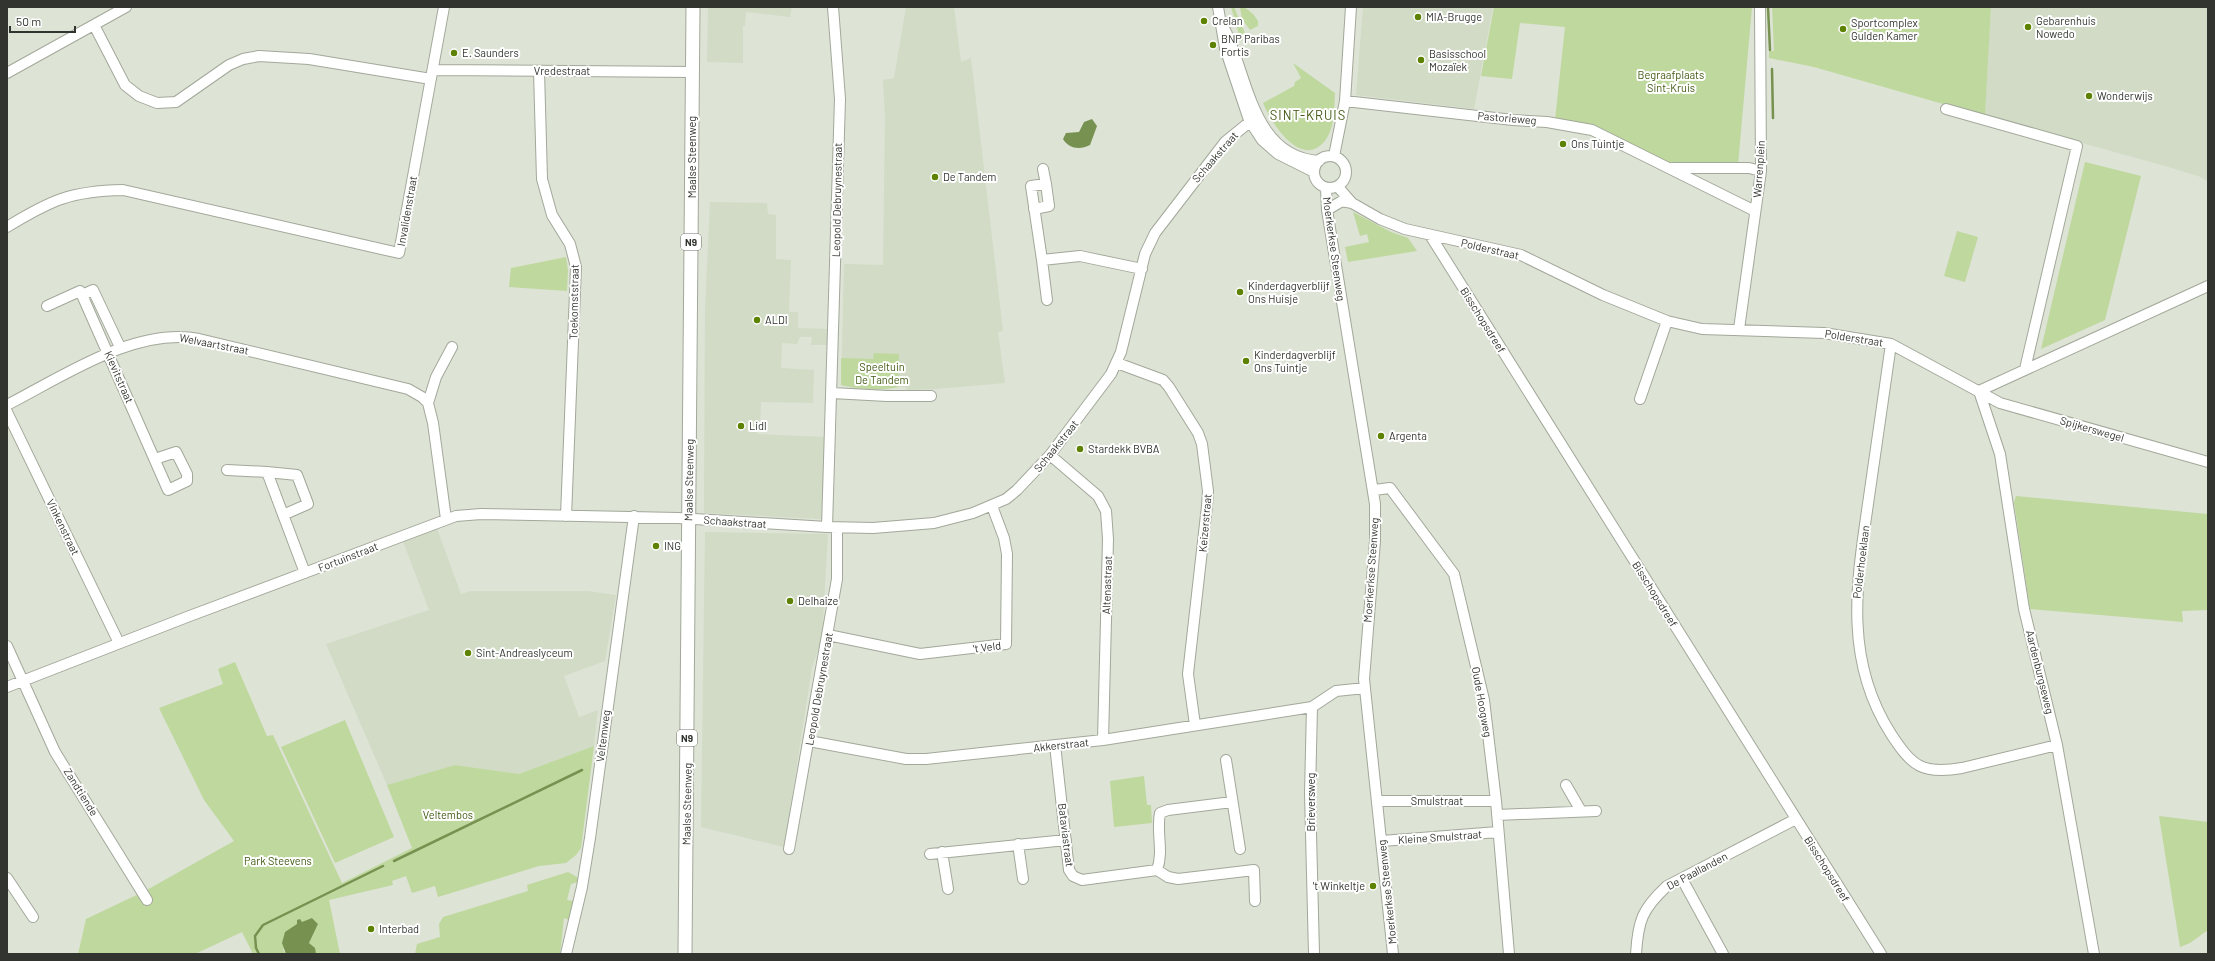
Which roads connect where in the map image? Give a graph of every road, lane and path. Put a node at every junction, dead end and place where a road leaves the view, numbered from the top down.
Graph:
1 (126, 7) edge
2 (444, 7) edge
3 (693, 7) edge
4 (833, 7) edge
5 (1218, 7) edge
6 (1351, 7) edge
7 (1760, 7) edge
8 (94, 25) junction
9 (539, 71) junction
10 (692, 72) junction
11 (7, 73) edge
12 (432, 74) junction
13 (1345, 101) junction
14 (1946, 110) dead end
15 (1253, 118) junction
16 (1334, 156) junction
17 (1319, 160) junction
18 (1671, 168) junction
19 (1043, 169) dead end
20 (1761, 171) junction
21 (1314, 172) junction
22 (1046, 184) junction
23 (1338, 187) junction
24 (1326, 188) junction
25 (1352, 203) junction
26 (1034, 209) junction
27 (1327, 210) junction
28 (1755, 211) junction
29 (7, 226) edge
30 (1430, 235) junction
31 (1042, 260) junction
32 (1142, 270) junction
33 (2208, 286) edge
34 (82, 295) junction
35 (1047, 300) dead end
36 (47, 306) dead end
37 (1667, 321) junction
38 (1739, 329) junction
39 (1891, 344) junction
40 (452, 347) dead end
41 (120, 348) junction
42 (108, 353) junction
43 (1117, 363) junction
44 (2025, 369) junction
45 (1979, 391) junction
46 (832, 393) junction
47 (931, 396) dead end
48 (1640, 399) dead end
49 (428, 403) junction
50 (7, 405) edge
51 (7, 412) edge
52 (1050, 455) junction
53 (155, 459) dead end
54 (2208, 462) edge
55 (226, 470) dead end
56 (267, 472) junction
57 (1374, 490) junction
58 (992, 506) junction
59 (283, 515) junction
60 (566, 516) junction
61 (634, 516) junction
62 (446, 519) junction
63 (688, 519) junction
64 (832, 528) junction
65 (305, 573) junction
66 (828, 635) junction
67 (119, 643) junction
68 (7, 646) edge
69 (23, 680) junction
70 (7, 687) edge
71 (1364, 688) junction
72 (1312, 707) junction
73 (1195, 725) junction
74 (1103, 740) junction
75 (810, 741) junction
76 (1055, 745) junction
77 (2057, 745) junction
78 (1226, 760) dead end
79 (1566, 785) dead end
80 (1496, 801) junction
81 (1232, 802) junction
82 (1377, 802) junction
83 (1596, 811) dead end
84 (1582, 812) junction
85 (1497, 815) junction
86 (1796, 820) junction
87 (1498, 832) junction
88 (1066, 840) junction
89 (1382, 841) junction
90 (1018, 844) junction
91 (789, 849) dead end
92 (1240, 849) dead end
93 (942, 852) junction
94 (930, 854) dead end
95 (1157, 870) junction
96 (7, 878) edge
97 (1023, 879) dead end
98 (1682, 879) junction
99 (948, 889) dead end
100 (148, 900) dead end
101 (1255, 901) dead end
102 (33, 917) dead end
103 (566, 954) edge
104 (685, 954) edge
105 (1314, 954) edge
106 (1393, 954) edge
107 (1509, 954) edge
108 (1636, 954) edge
109 (1723, 954) edge
110 (1881, 954) edge
111 (2094, 954) edge

1 - 8 street
2 - 12 street, Invalidenstraat
3 - 10 main road, Maalse Steenweg / N9
4 - 46 street, Leopold Debruynestraat
5 - 15 street
6 - 13 street
7 - 20 street, Warrenplein
8 - 11 street
8 - 12 street, Vredestraat
9 - 10 street, Vredestraat
9 - 12 street, Vredestraat
9 - 60 street, Toekomststraat
10 - 63 main road, Maalse Steenweg / N9
12 - 29 street, Invalidenstraat
13 - 16 street
13 - 18 street, Pastorieweg
14 - 44 street
15 - 17 street
15 - 21 street
15 - 32 street, Schaakstraat
16 - 17 street
16 - 23 street
17 - 21 street
18 - 20 street
18 - 28 street, Pastorieweg
19 - 22 street
20 - 28 street, Warrenplein
21 - 24 street
22 - 26 street
22 - 26 street
23 - 24 street
23 - 25 street, Polderstraat
24 - 27 street, Moerkerkse Steenweg
25 - 27 street
25 - 30 street, Polderstraat
26 - 31 street
27 - 57 street, Moerkerkse Steenweg
28 - 38 street, Warrenplein
30 - 37 street, Polderstraat
30 - 86 street, Bisschopsdreef
31 - 32 street
31 - 35 street
32 - 43 street, Schaakstraat
33 - 44 street
34 - 36 street, Kievitstraat
34 - 41 street, Kievitstraat
34 - 42 street, Kievitstraat
37 - 38 street, Polderstraat
37 - 48 street
38 - 39 street, Polderstraat
39 - 45 street, Polderstraat
39 - 77 street, Polderhoeklaan
40 - 49 street
41 - 42 street, Welvaartstraat
41 - 49 street, Welvaartstraat
42 - 50 street, Welvaartstraat
42 - 53 street, Kievitstraat
43 - 52 street, Schaakstraat
43 - 73 street, Keizerstraat
44 - 45 street
45 - 54 street, Spijkerswegel
45 - 77 street, Aardenburgseweg
46 - 47 street
46 - 64 street, Leopold Debruynestraat
49 - 62 street
51 - 67 street, Vinkenstraat
52 - 58 street, Schaakstraat
52 - 74 street, Altenastraat
55 - 56 street
56 - 59 street
56 - 59 street
57 - 71 street, Moerkerkse Steenweg
57 - 80 street, Oude Hoogweg
58 - 64 street, Schaakstraat
58 - 66 street, 't Veld
59 - 65 street
60 - 61 street, Fortuinstraat
60 - 62 street, Fortuinstraat
61 - 63 street, Fortuinstraat
61 - 103 street, Veltemweg
62 - 65 street, Fortuinstraat
63 - 64 street, Schaakstraat
63 - 104 main road, Maalse Steenweg / N9
64 - 66 street, Leopold Debruynestraat
65 - 67 street, Fortuinstraat
66 - 75 street, Leopold Debruynestraat
67 - 69 street, Fortuinstraat
68 - 69 street, Zandtiende
69 - 70 street, Fortuinstraat
69 - 100 street, Zandtiende
71 - 72 street
71 - 82 street, Moerkerkse Steenweg
72 - 73 street, Akkerstraat
72 - 105 street, Brieversweg
73 - 74 street, Akkerstraat
74 - 76 street, Akkerstraat
75 - 76 street, Akkerstraat
75 - 91 street, Leopold Debruynestraat
76 - 88 street, Bataviastraat
77 - 111 street, Aardenburgseweg
78 - 81 street
79 - 84 street
80 - 82 street, Smulstraat
80 - 85 street, Oude Hoogweg
81 - 92 street
81 - 95 street
82 - 89 street, Moerkerkse Steenweg
83 - 84 street
84 - 85 street
85 - 87 street, Oude Hoogweg
86 - 98 street, De Paallanden
86 - 110 street, Bisschopsdreef
87 - 89 street, Kleine Smulstraat
87 - 107 street, Oude Hoogweg
88 - 90 street
88 - 95 street, Bataviastraat
89 - 106 street, Moerkerkse Steenweg
90 - 93 street
90 - 97 street
93 - 94 street
93 - 99 street
95 - 101 street
96 - 102 street
98 - 108 street, De Paallanden
98 - 109 street

